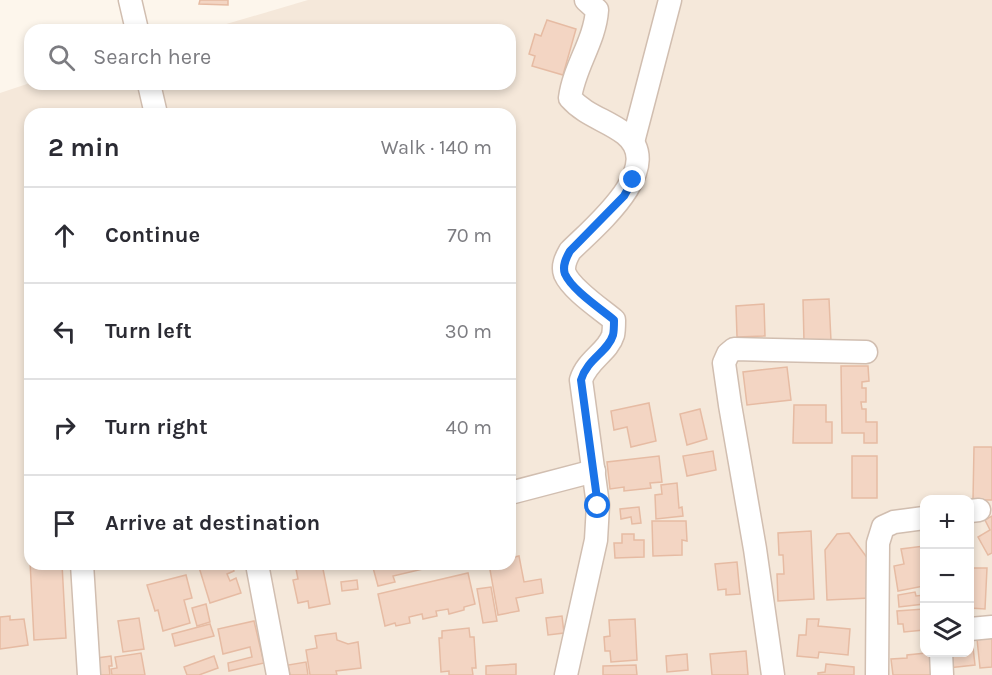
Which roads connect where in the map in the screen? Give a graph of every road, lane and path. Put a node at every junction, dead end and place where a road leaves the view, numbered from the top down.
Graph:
1 (130, 0) edge
2 (586, 0) edge
3 (670, 0) edge
4 (136, 24) edge
5 (150, 90) edge
6 (155, 108) edge
7 (633, 142) junction
8 (866, 352) dead end
9 (594, 471) junction
10 (516, 491) edge
11 (920, 519) edge
12 (82, 570) edge
13 (258, 570) edge
14 (992, 627) edge
15 (974, 629) edge
16 (941, 657) edge
17 (89, 675) edge
18 (278, 675) edge
19 (566, 675) edge
20 (773, 675) edge
21 (877, 675) edge
22 (942, 675) edge

1 - 4 street
2 - 7 street
3 - 7 street
5 - 6 street
7 - 9 street
8 - 20 street
9 - 10 street
9 - 19 street
11 - 21 street
12 - 17 street
13 - 18 street
14 - 15 street
16 - 22 street

